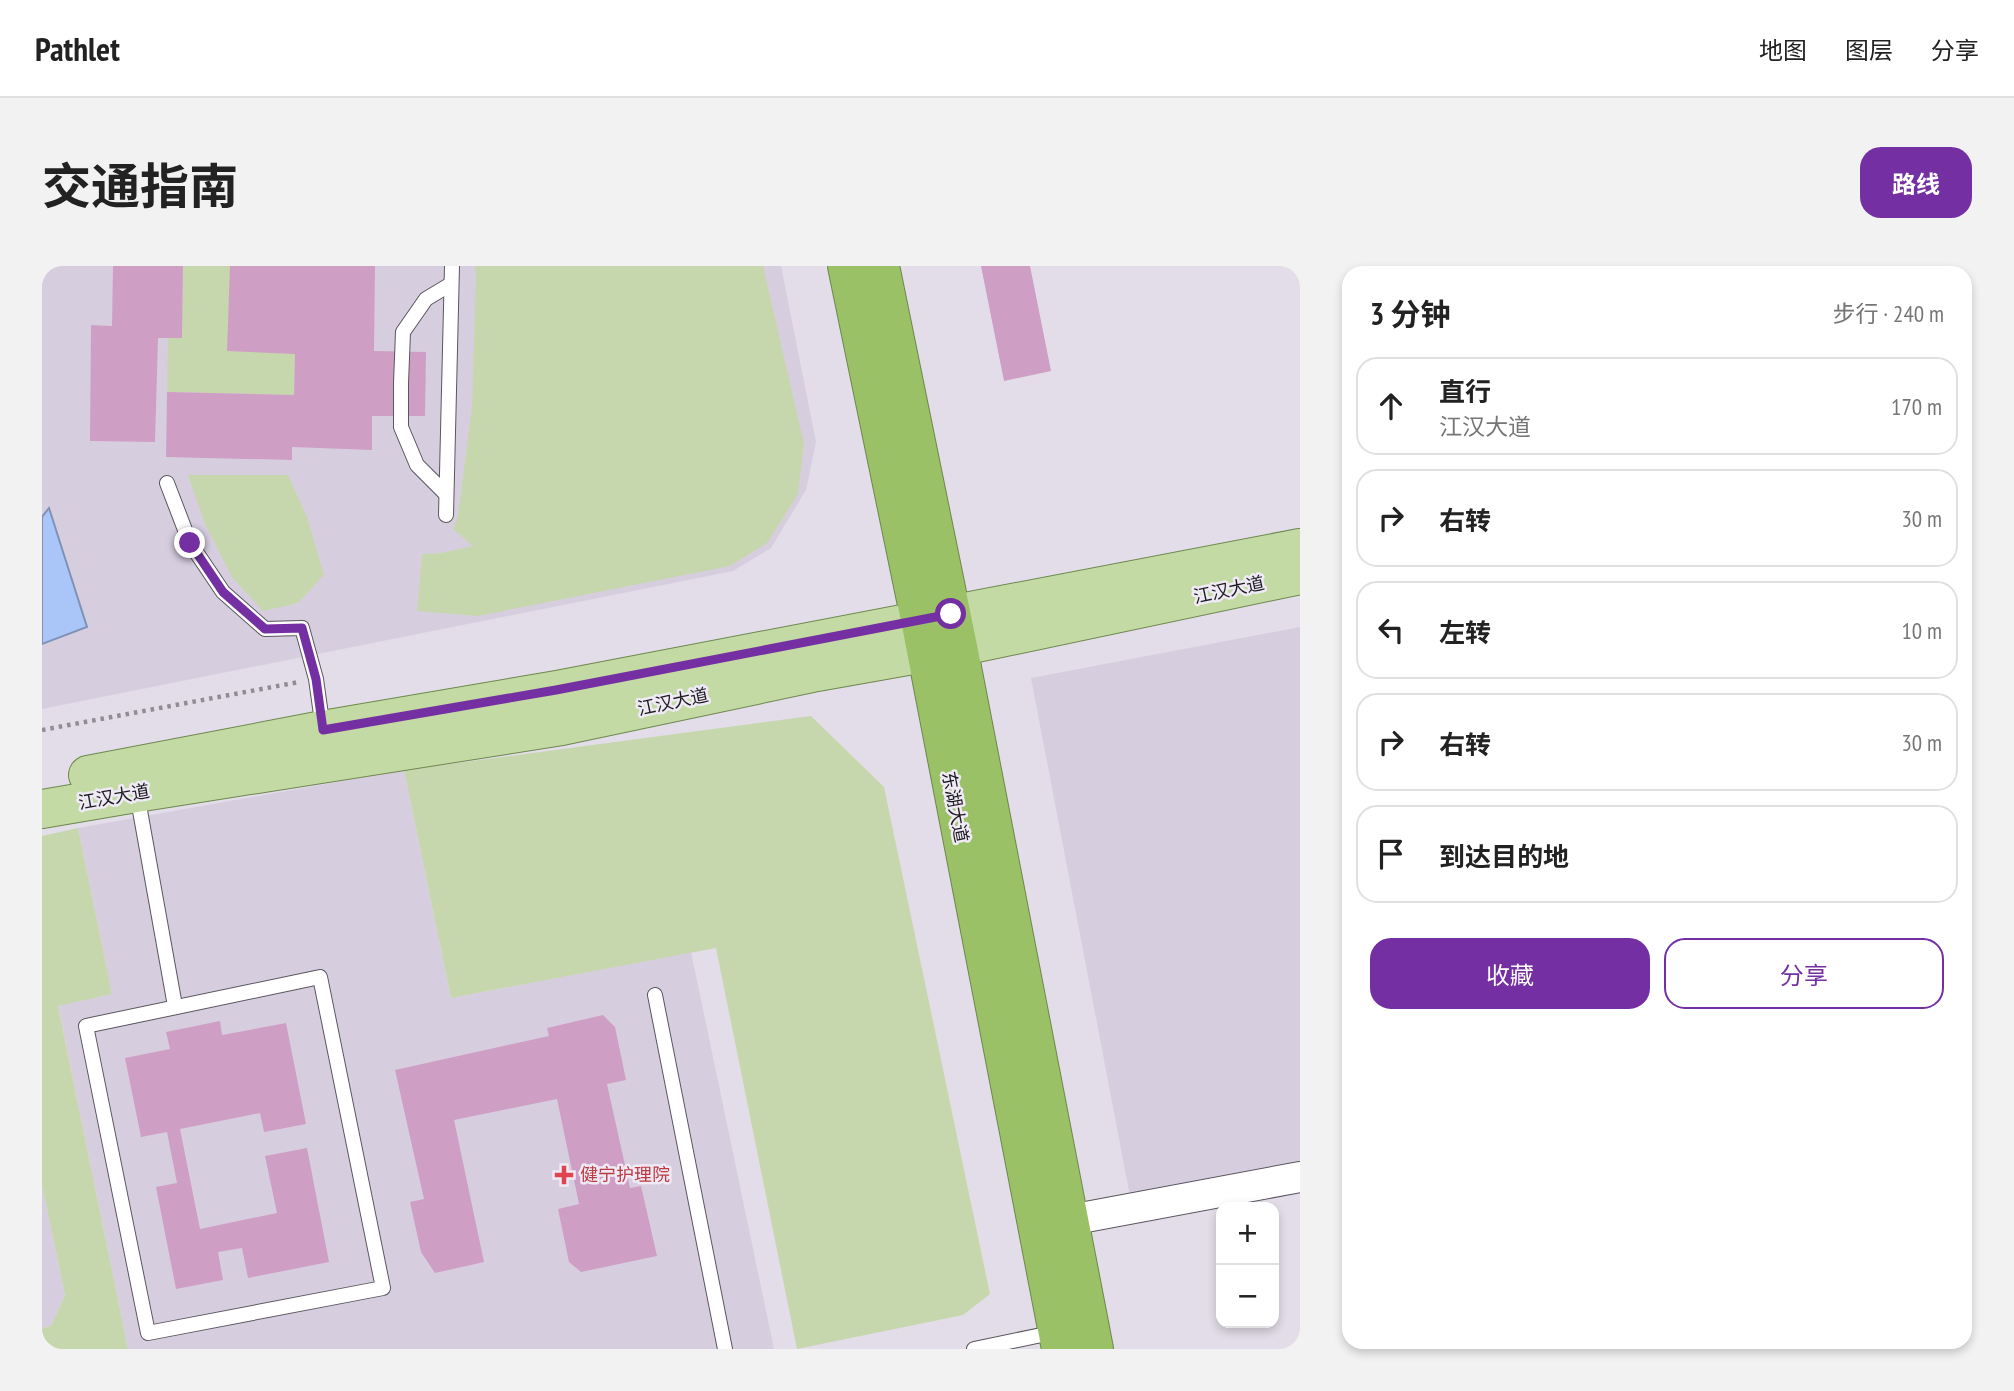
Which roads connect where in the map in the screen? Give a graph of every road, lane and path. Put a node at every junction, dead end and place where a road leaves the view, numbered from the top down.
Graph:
1 (452, 266) edge
2 (847, 266) edge
3 (880, 266) edge
4 (451, 285) junction
5 (167, 483) dead end
6 (446, 494) junction
7 (446, 515) dead end
8 (1300, 548) edge
9 (1300, 575) edge
10 (938, 633) junction
11 (316, 679) junction
12 (42, 730) edge
13 (323, 730) junction
14 (42, 783) edge
15 (136, 793) junction
16 (42, 809) edge
17 (654, 995) dead end
18 (175, 1006) junction
19 (1300, 1177) edge
20 (1069, 1220) junction
21 (1059, 1340) edge
22 (725, 1349) edge
23 (974, 1349) edge
24 (1094, 1349) edge

1 - 4 lane
2 - 10 highway, 东湖大道
3 - 10 highway, 东湖大道
4 - 6 lane
4 - 6 lane
5 - 11 lane
6 - 7 lane
8 - 10 main road, 江汉大道
9 - 10 main road, 江汉大道
10 - 13 main road, 江汉大道
10 - 15 main road, 江汉大道
10 - 20 highway, 东湖大道
10 - 21 highway, 东湖大道
11 - 12 path
11 - 13 lane
13 - 14 main road, 江汉大道
15 - 16 main road, 江汉大道
15 - 18 lane
17 - 22 lane
18 - 18 lane
19 - 20 street
20 - 24 highway, 东湖大道
21 - 23 lane

